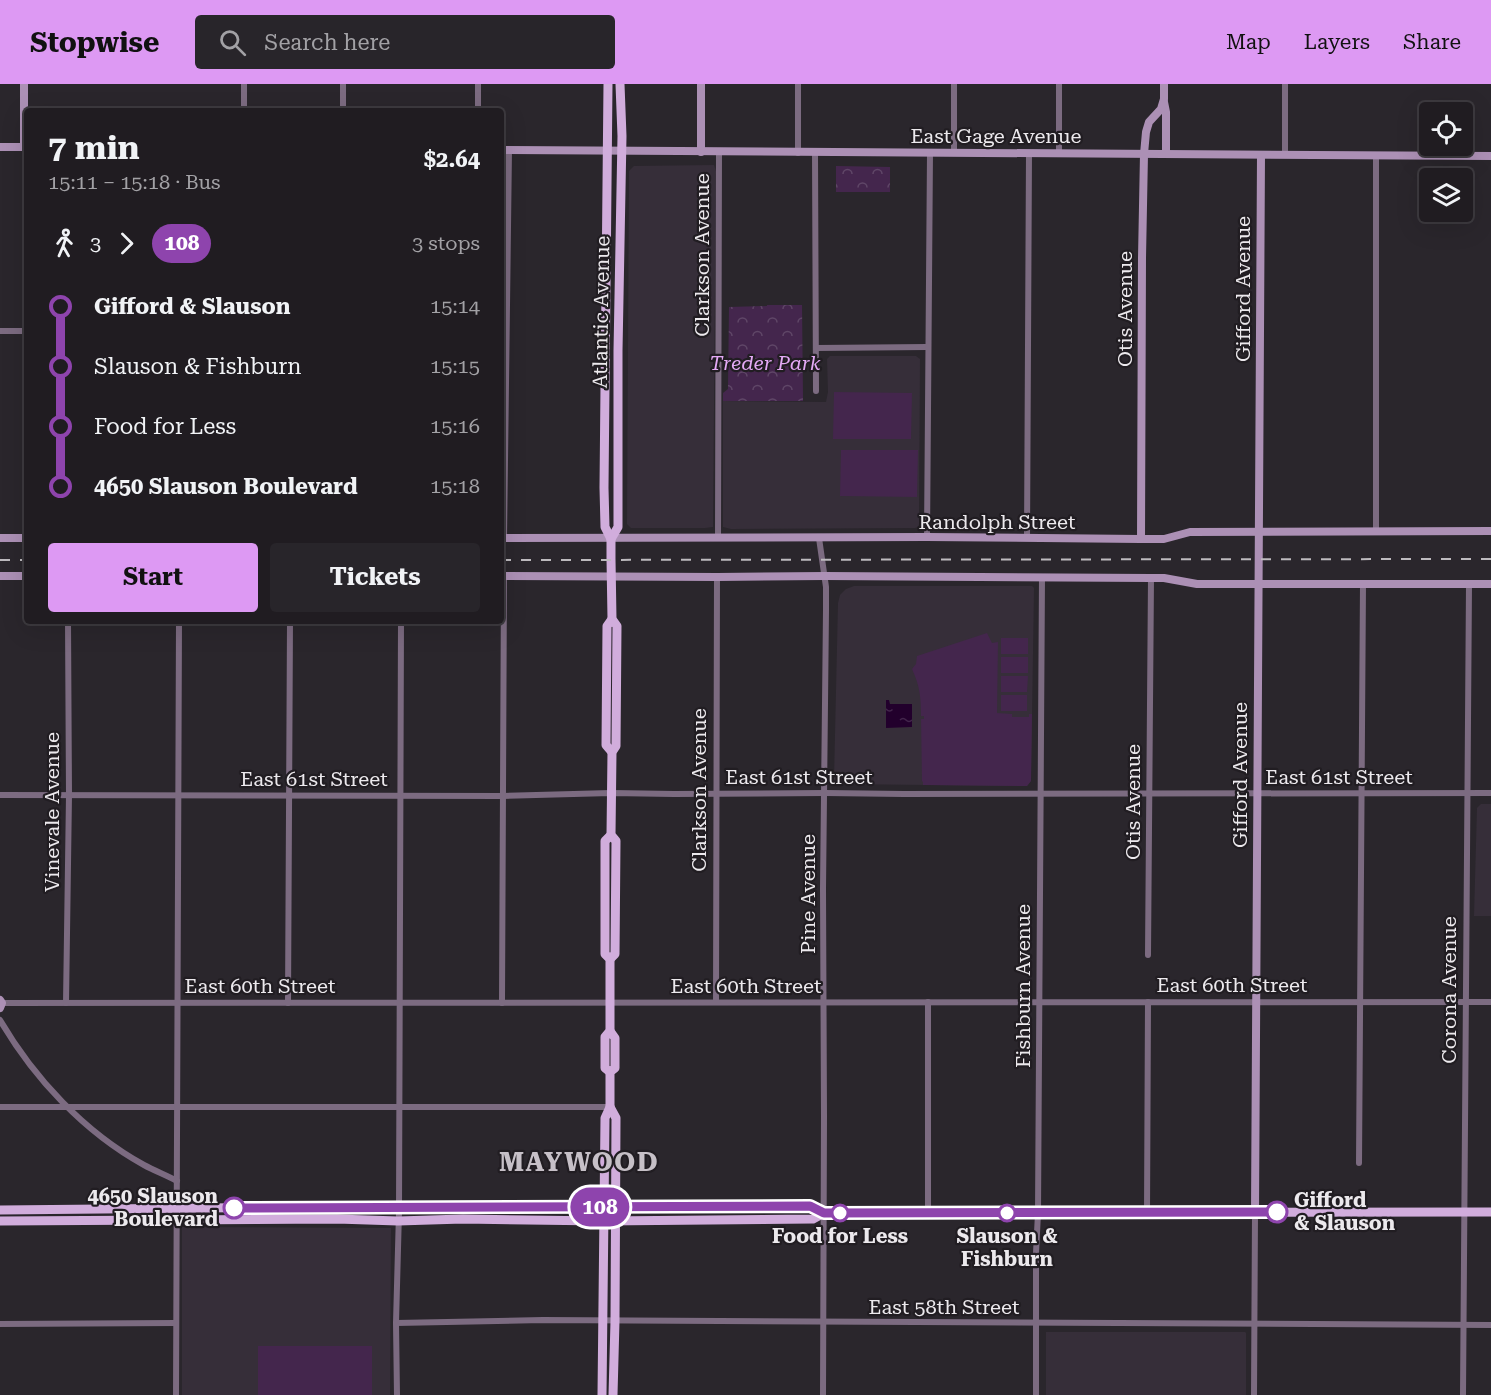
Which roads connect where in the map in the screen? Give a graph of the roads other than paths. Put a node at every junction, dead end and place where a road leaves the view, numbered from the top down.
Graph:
1 (24, 84) edge
2 (244, 84) edge
3 (343, 84) edge
4 (478, 84) edge
5 (608, 84) edge
6 (620, 84) edge
7 (701, 84) edge
8 (798, 84) edge
9 (954, 84) edge
10 (1059, 84) edge
11 (1164, 84) edge
12 (1285, 84) edge
13 (1164, 99) junction
14 (24, 108) edge
15 (244, 108) edge
16 (343, 108) edge
17 (478, 108) edge
18 (0, 147) edge
19 (24, 147) edge
20 (505, 150) edge
21 (607, 151) junction
22 (622, 151) junction
23 (701, 152) junction
24 (719, 152) junction
25 (798, 153) junction
26 (815, 153) junction
27 (930, 153) junction
28 (954, 153) junction
29 (1029, 153) junction
30 (1059, 153) junction
31 (1144, 154) junction
32 (1166, 154) junction
33 (1261, 155) junction
34 (1285, 155) junction
35 (1376, 156) junction
36 (1491, 156) edge
37 (24, 331) edge
38 (0, 332) edge
39 (504, 344) edge
40 (927, 347) junction
41 (816, 348) junction
42 (816, 391) dead end
43 (1258, 531) junction
44 (1491, 531) edge
45 (1376, 532) junction
46 (927, 537) junction
47 (0, 538) edge
48 (24, 538) edge
49 (504, 538) edge
50 (718, 538) junction
51 (819, 538) junction
52 (1027, 538) junction
53 (611, 539) junction
54 (1141, 539) junction
55 (611, 575) junction
56 (0, 576) edge
57 (24, 576) edge
58 (504, 576) edge
59 (825, 576) junction
60 (717, 578) junction
61 (1042, 578) junction
62 (1151, 578) junction
63 (1258, 584) junction
64 (1363, 584) junction
65 (1491, 584) edge
66 (1469, 585) junction
67 (68, 624) edge
68 (179, 624) edge
69 (290, 624) edge
70 (401, 624) edge
71 (503, 624) edge
72 (611, 793) junction
73 (825, 793) junction
74 (1149, 793) junction
75 (1362, 793) junction
76 (1467, 793) junction
77 (1491, 793) edge
78 (716, 794) junction
79 (1041, 794) junction
80 (1257, 794) junction
81 (0, 795) edge
82 (69, 795) junction
83 (179, 796) junction
84 (290, 796) junction
85 (400, 796) junction
86 (503, 796) junction
87 (1148, 954) dead end
88 (716, 1002) junction
89 (824, 1002) junction
90 (928, 1002) junction
91 (1040, 1002) junction
92 (1148, 1002) junction
93 (1256, 1002) junction
94 (1360, 1002) junction
95 (1466, 1002) junction
96 (1491, 1002) edge
97 (66, 1003) junction
98 (177, 1003) junction
99 (288, 1003) junction
100 (399, 1003) junction
101 (502, 1003) junction
102 (610, 1003) junction
103 (1, 1004) edge
104 (0, 1020) edge
105 (0, 1107) edge
106 (66, 1107) junction
107 (177, 1107) junction
108 (399, 1107) junction
109 (610, 1107) junction
110 (1359, 1163) dead end
111 (177, 1180) junction
112 (603, 1207) junction
113 (616, 1207) junction
114 (399, 1208) junction
115 (177, 1209) junction
116 (0, 1210) edge
117 (928, 1212) junction
118 (1464, 1212) junction
119 (1491, 1212) edge
120 (824, 1213) junction
121 (1038, 1213) junction
122 (1147, 1213) junction
123 (1255, 1213) junction
124 (0, 1221) edge
125 (177, 1221) junction
126 (398, 1221) junction
127 (603, 1221) junction
128 (616, 1221) junction
129 (602, 1321) junction
130 (615, 1321) junction
131 (823, 1322) junction
132 (176, 1323) junction
133 (396, 1323) junction
134 (1254, 1323) junction
135 (0, 1324) edge
136 (1036, 1324) junction
137 (1464, 1325) junction
138 (1491, 1325) edge
139 (176, 1395) edge
140 (398, 1395) edge
141 (602, 1395) edge
142 (613, 1395) edge
143 (823, 1395) edge
144 (1036, 1395) edge
145 (1254, 1395) edge
146 (1464, 1395) edge

1 - 14 street
2 - 15 street
3 - 16 street
4 - 17 street
5 - 21 main road, Atlantic Avenue
6 - 22 main road, Atlantic Avenue
7 - 23 street, Clarkson Avenue
8 - 25 street
9 - 28 street
10 - 30 street
11 - 13 street
12 - 34 street
13 - 31 street, Otis Avenue
13 - 32 street
18 - 19 street
20 - 21 street, East Gage Avenue
20 - 39 street
21 - 22 street, East Gage Avenue
21 - 53 main road, Atlantic Avenue
22 - 23 street, East Gage Avenue
22 - 53 main road, Atlantic Avenue
23 - 24 street, East Gage Avenue
24 - 25 street, East Gage Avenue
24 - 50 street, Clarkson Avenue
25 - 26 street, East Gage Avenue
26 - 27 street, East Gage Avenue
26 - 41 street
27 - 28 street, East Gage Avenue
27 - 40 street
28 - 29 street, East Gage Avenue
29 - 30 street, East Gage Avenue
29 - 52 street
30 - 31 street, East Gage Avenue
31 - 32 street, East Gage Avenue
31 - 54 street, Otis Avenue
32 - 33 street, East Gage Avenue
33 - 34 street, East Gage Avenue
33 - 43 street, Gifford Avenue
34 - 35 street, East Gage Avenue
35 - 36 street, East Gage Avenue
35 - 45 street
37 - 38 street
40 - 41 street
40 - 46 street
41 - 42 street
43 - 45 street, Randolph Street
43 - 54 street, Randolph Street
43 - 63 street, Gifford Avenue
44 - 45 street, Randolph Street
46 - 51 street, Randolph Street
46 - 52 street, Randolph Street
47 - 48 street
49 - 53 street, Randolph Street
50 - 51 street, Randolph Street
50 - 53 street, Randolph Street
51 - 59 street, Pine Avenue
52 - 54 street, Randolph Street
53 - 55 main road, Atlantic Avenue
55 - 58 street
55 - 60 street
55 - 72 main road, Atlantic Avenue
56 - 57 street
59 - 60 street
59 - 61 street
59 - 73 street, Pine Avenue
60 - 78 street, Clarkson Avenue
61 - 62 street
61 - 79 street, Fishburn Avenue
62 - 63 street
62 - 74 street, Otis Avenue
63 - 64 street
63 - 80 street, Gifford Avenue
64 - 66 street
64 - 75 street
65 - 66 street
66 - 76 street, Corona Avenue
67 - 82 street, Vinevale Avenue
68 - 83 street
69 - 84 street
70 - 85 street
71 - 86 street
72 - 78 street, East 61st Street
72 - 86 street, East 61st Street
72 - 102 main road, Atlantic Avenue
73 - 78 street, East 61st Street
73 - 79 street, East 61st Street
73 - 89 street, Pine Avenue
74 - 79 street, East 61st Street
74 - 80 street, East 61st Street
74 - 87 street, Otis Avenue
75 - 76 street, East 61st Street
75 - 80 street, East 61st Street
75 - 94 street
76 - 77 street, East 61st Street
76 - 95 street, Corona Avenue
78 - 88 street, Clarkson Avenue
79 - 91 street, Fishburn Avenue
80 - 93 street, Gifford Avenue
81 - 82 street, East 61st Street
82 - 83 street, East 61st Street
82 - 97 street, Vinevale Avenue
83 - 84 street, East 61st Street
83 - 98 street
84 - 85 street, East 61st Street
84 - 99 street
85 - 86 street, East 61st Street
85 - 100 street
86 - 101 street
88 - 89 street, East 60th Street
88 - 102 street, East 60th Street
89 - 90 street, East 60th Street
89 - 120 street, Pine Avenue
90 - 91 street, East 60th Street
90 - 117 street
91 - 92 street, East 60th Street
91 - 121 street, Fishburn Avenue
92 - 93 street, East 60th Street
92 - 122 street
93 - 94 street, East 60th Street
93 - 123 street, Gifford Avenue
94 - 95 street, East 60th Street
94 - 110 street
95 - 96 street, East 60th Street
95 - 118 street, Corona Avenue
97 - 98 street, East 60th Street
97 - 103 street, East 60th Street
98 - 99 street, East 60th Street
98 - 107 street
99 - 100 street, East 60th Street
100 - 101 street, East 60th Street
100 - 108 street
101 - 102 street, East 60th Street
102 - 109 main road, Atlantic Avenue
104 - 106 street
105 - 106 street
106 - 107 street
106 - 111 street
107 - 108 street
107 - 111 street
108 - 109 street
108 - 114 street
109 - 112 main road
109 - 113 main road
111 - 115 street
112 - 113 main road
112 - 114 main road
112 - 127 main road
113 - 120 main road
113 - 128 main road
114 - 115 main road
114 - 126 street
115 - 116 main road
115 - 125 street
117 - 120 main road
117 - 121 main road
118 - 119 main road
118 - 123 main road
118 - 137 street, Corona Avenue
120 - 128 main road
120 - 131 street, Pine Avenue
121 - 122 main road
121 - 136 street, Fishburn Avenue
122 - 123 main road
123 - 134 street, Gifford Avenue
124 - 125 main road
125 - 126 main road
125 - 132 street
126 - 127 main road
126 - 133 street
127 - 128 main road
127 - 129 main road
128 - 130 main road
129 - 130 street, East 58th Street
129 - 133 street, East 58th Street
129 - 141 main road
130 - 131 street, East 58th Street
130 - 142 main road
131 - 136 street, East 58th Street
131 - 143 street, Pine Avenue
132 - 135 street
132 - 139 street
133 - 140 street
134 - 136 street, East 58th Street
134 - 137 street, East 58th Street
134 - 145 street, Gifford Avenue
136 - 144 street, Fishburn Avenue
137 - 138 street, East 58th Street
137 - 146 street, Corona Avenue

